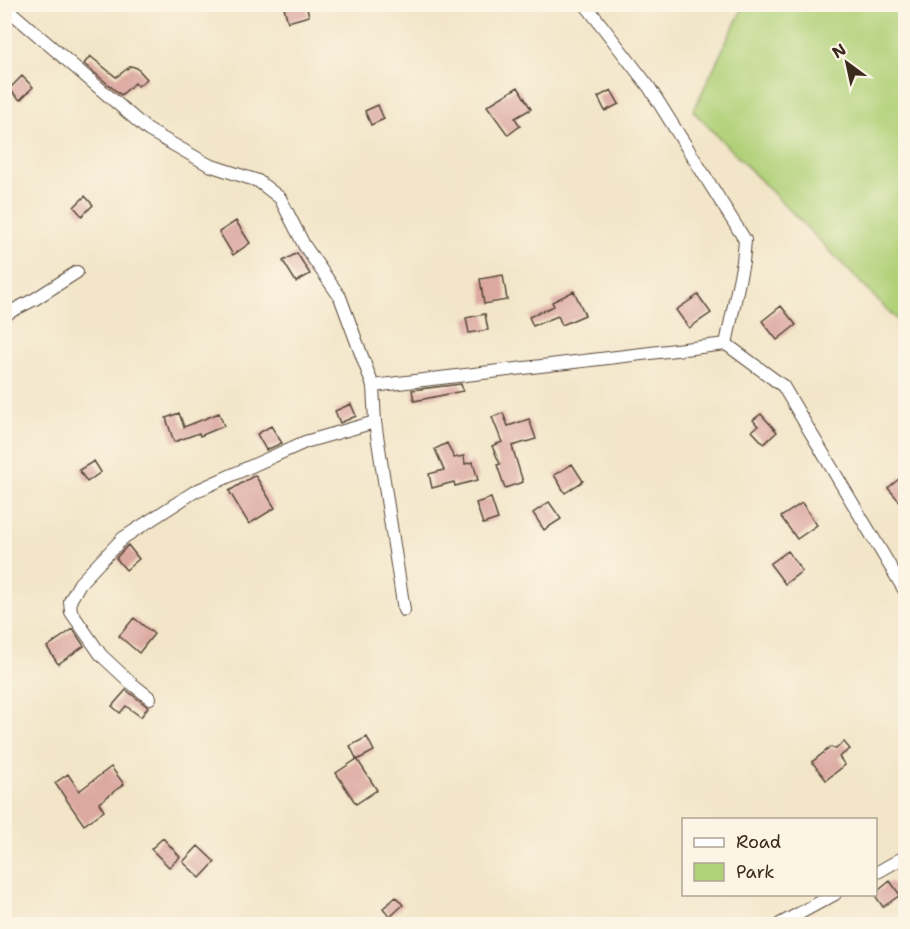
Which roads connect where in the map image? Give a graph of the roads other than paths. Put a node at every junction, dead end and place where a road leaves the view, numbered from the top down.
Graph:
1 (585, 4) edge
2 (4, 6) edge
3 (77, 272) dead end
4 (4, 315) edge
5 (726, 344) junction
6 (373, 386) junction
7 (375, 422) junction
8 (906, 593) edge
9 (404, 610) dead end
10 (150, 698) dead end
11 (906, 856) edge
12 (877, 872) edge
13 (831, 896) edge
14 (780, 924) edge

1 - 5 street
2 - 6 street
3 - 4 street
5 - 6 street
5 - 8 street
6 - 7 street
7 - 9 street
7 - 10 street
11 - 12 street
13 - 14 street

